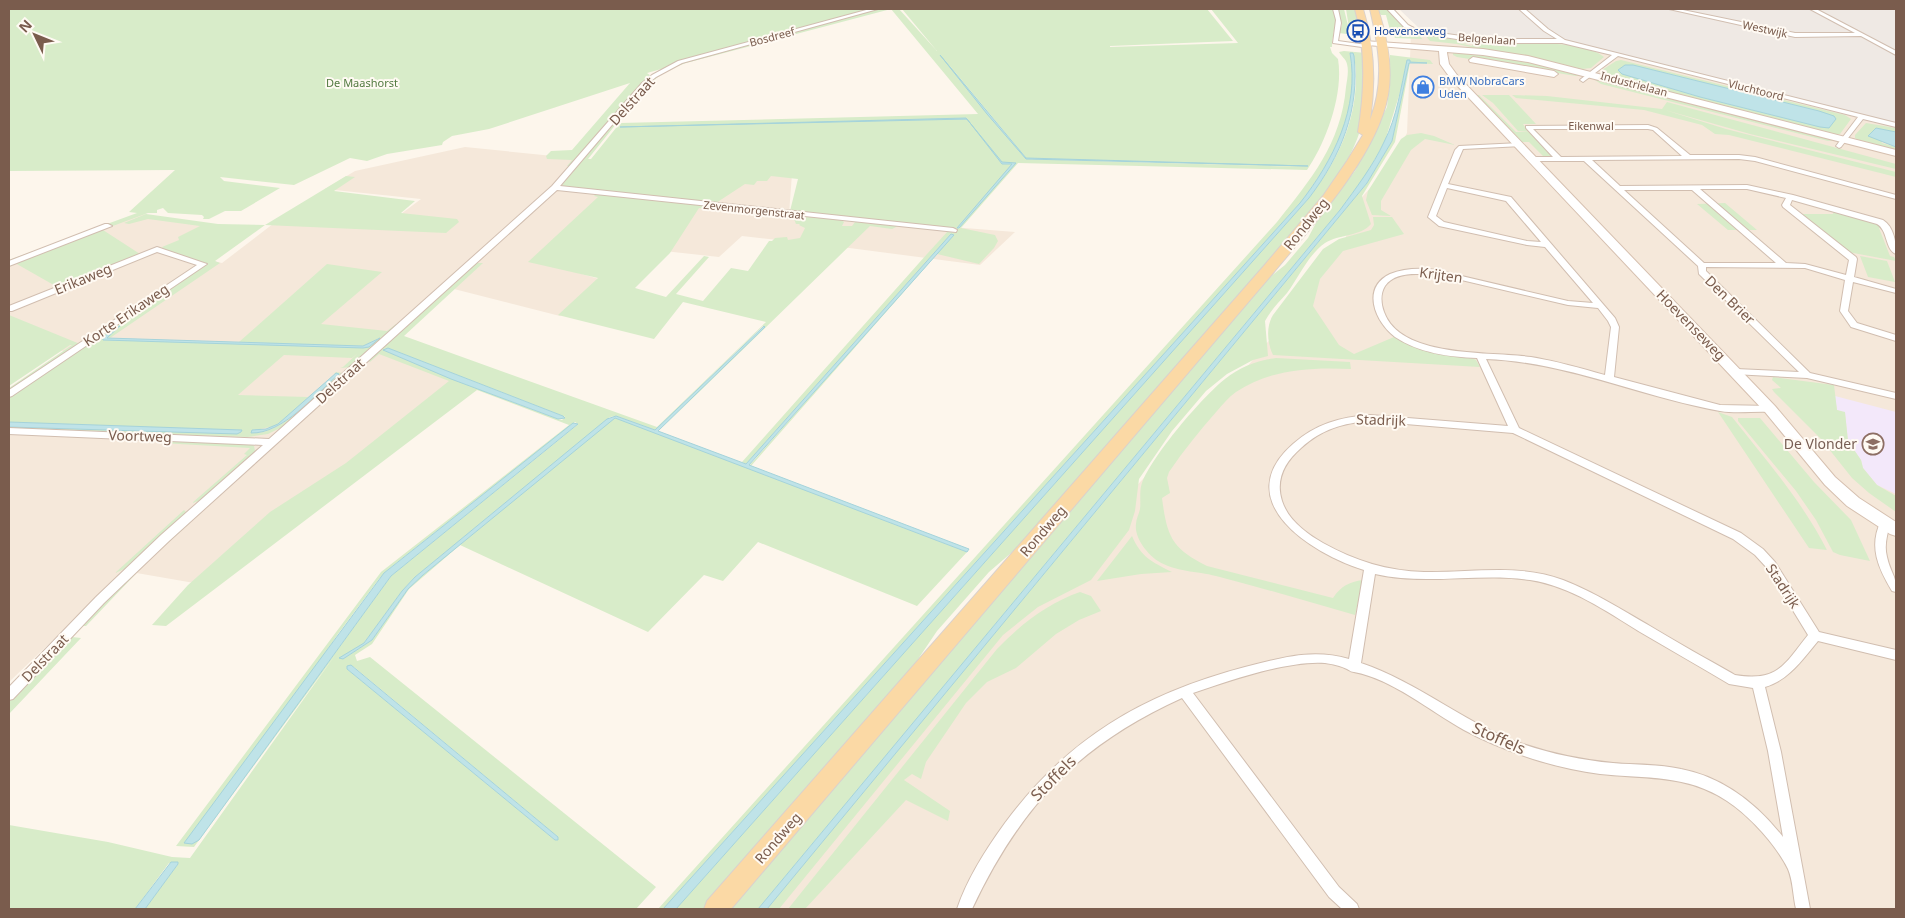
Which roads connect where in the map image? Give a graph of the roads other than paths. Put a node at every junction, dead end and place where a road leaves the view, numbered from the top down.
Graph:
1 (874, 9) edge
2 (1336, 9) edge
3 (1359, 9) edge
4 (1374, 9) edge
5 (1390, 9) edge
6 (1522, 9) edge
7 (1672, 9) edge
8 (1814, 9) edge
9 (1860, 35) junction
10 (1563, 41) junction
11 (1367, 45) junction
12 (1383, 47) junction
13 (1895, 52) edge
14 (1445, 54) junction
15 (1616, 55) junction
16 (669, 67) joint
17 (1591, 73) junction
18 (1583, 80) junction
19 (1861, 117) junction
20 (1896, 126) edge
21 (1842, 143) junction
22 (1520, 146) junction
23 (1360, 147) junction
24 (1896, 153) edge
25 (1688, 158) junction
26 (1532, 159) junction
27 (1559, 159) junction
28 (1586, 159) junction
29 (1896, 162) edge
30 (1445, 185) junction
31 (1693, 187) junction
32 (555, 188) junction
33 (1618, 188) junction
34 (1790, 197) junction
35 (1896, 197) edge
36 (108, 226) dead end
37 (953, 230) dead end
38 (1546, 245) junction
39 (157, 249) joint
40 (1896, 252) edge
41 (9, 264) edge
42 (1702, 265) junction
43 (1783, 266) junction
44 (1850, 279) junction
45 (1896, 291) edge
46 (1598, 306) junction
47 (9, 309) edge
48 (1896, 338) edge
49 (1480, 356) junction
50 (1736, 372) junction
51 (1807, 375) junction
52 (1609, 379) junction
53 (9, 394) edge
54 (1896, 396) edge
55 (1770, 409) junction
56 (1515, 430) junction
57 (9, 431) edge
58 (271, 442) junction
59 (1891, 527) edge
60 (1370, 569) junction
61 (1896, 588) edge
62 (1815, 636) junction
63 (1896, 655) edge
64 (1354, 667) junction
65 (1757, 683) junction
66 (1184, 691) junction
67 (9, 695) edge
68 (1795, 866) junction
69 (716, 909) edge
70 (964, 909) edge
71 (1352, 909) edge
72 (1803, 909) edge

1 - 16 street, Bosdreef
2 - 11 street
3 - 11 main road, Rondweg
4 - 12 main road, Rondweg
5 - 10 street, Belgenlaan
6 - 10 street, Vluchtoord
7 - 9 street, Westwijk
8 - 9 street
9 - 13 street
10 - 15 street, Vluchtoord
11 - 12 main road, Industrielaan
11 - 23 main road, Rondweg
12 - 14 main road, Industrielaan
12 - 23 main road, Rondweg
14 - 17 main road, Industrielaan
14 - 18 main road, Industrielaan
14 - 22 main road, Hoevenseweg
15 - 17 street
15 - 19 street, Vluchtoord
16 - 32 street, Delstraat
17 - 18 street
17 - 21 main road, Industrielaan
18 - 21 main road, Industrielaan
19 - 20 street, Vluchtoord
19 - 21 street
21 - 24 main road, Industrielaan
21 - 29 main road, Industrielaan
22 - 26 main road, Hoevenseweg
22 - 30 street
23 - 69 main road, Rondweg
25 - 27 street, Eikenwal
25 - 28 street
25 - 35 street
26 - 27 street
26 - 50 main road, Hoevenseweg
27 - 28 street
28 - 33 street
30 - 38 street
30 - 38 street
31 - 33 street
31 - 34 street
31 - 43 street
32 - 37 street, Zevenmorgenstraat
32 - 58 street, Delstraat
33 - 42 street
34 - 40 street
34 - 44 street
36 - 41 street
38 - 46 street
39 - 47 street, Erikaweg
39 - 53 street, Korte Erikaweg
42 - 43 street, Den Brier
42 - 51 street, Den Brier
43 - 44 street, Den Brier
44 - 45 street, Den Brier
44 - 48 street
46 - 49 street, Krijten
46 - 52 street
49 - 52 street, Krijten
49 - 56 street
50 - 51 street
50 - 55 main road, Hoevenseweg
51 - 54 street
52 - 55 street, Krijten
55 - 59 main road, Hoevenseweg
56 - 60 street, Stadrijk
56 - 62 street, Stadrijk
57 - 58 street, Voortweg
58 - 67 street, Delstraat
59 - 61 street, Hoevenseweg
60 - 64 street
60 - 65 street, Stadrijk
62 - 63 street
62 - 65 street, Stadrijk
64 - 66 street, Stoffels
64 - 68 street, Stoffels
65 - 68 street, Stoffels
66 - 70 street, Stoffels
66 - 71 street
68 - 72 street, Stoffels

